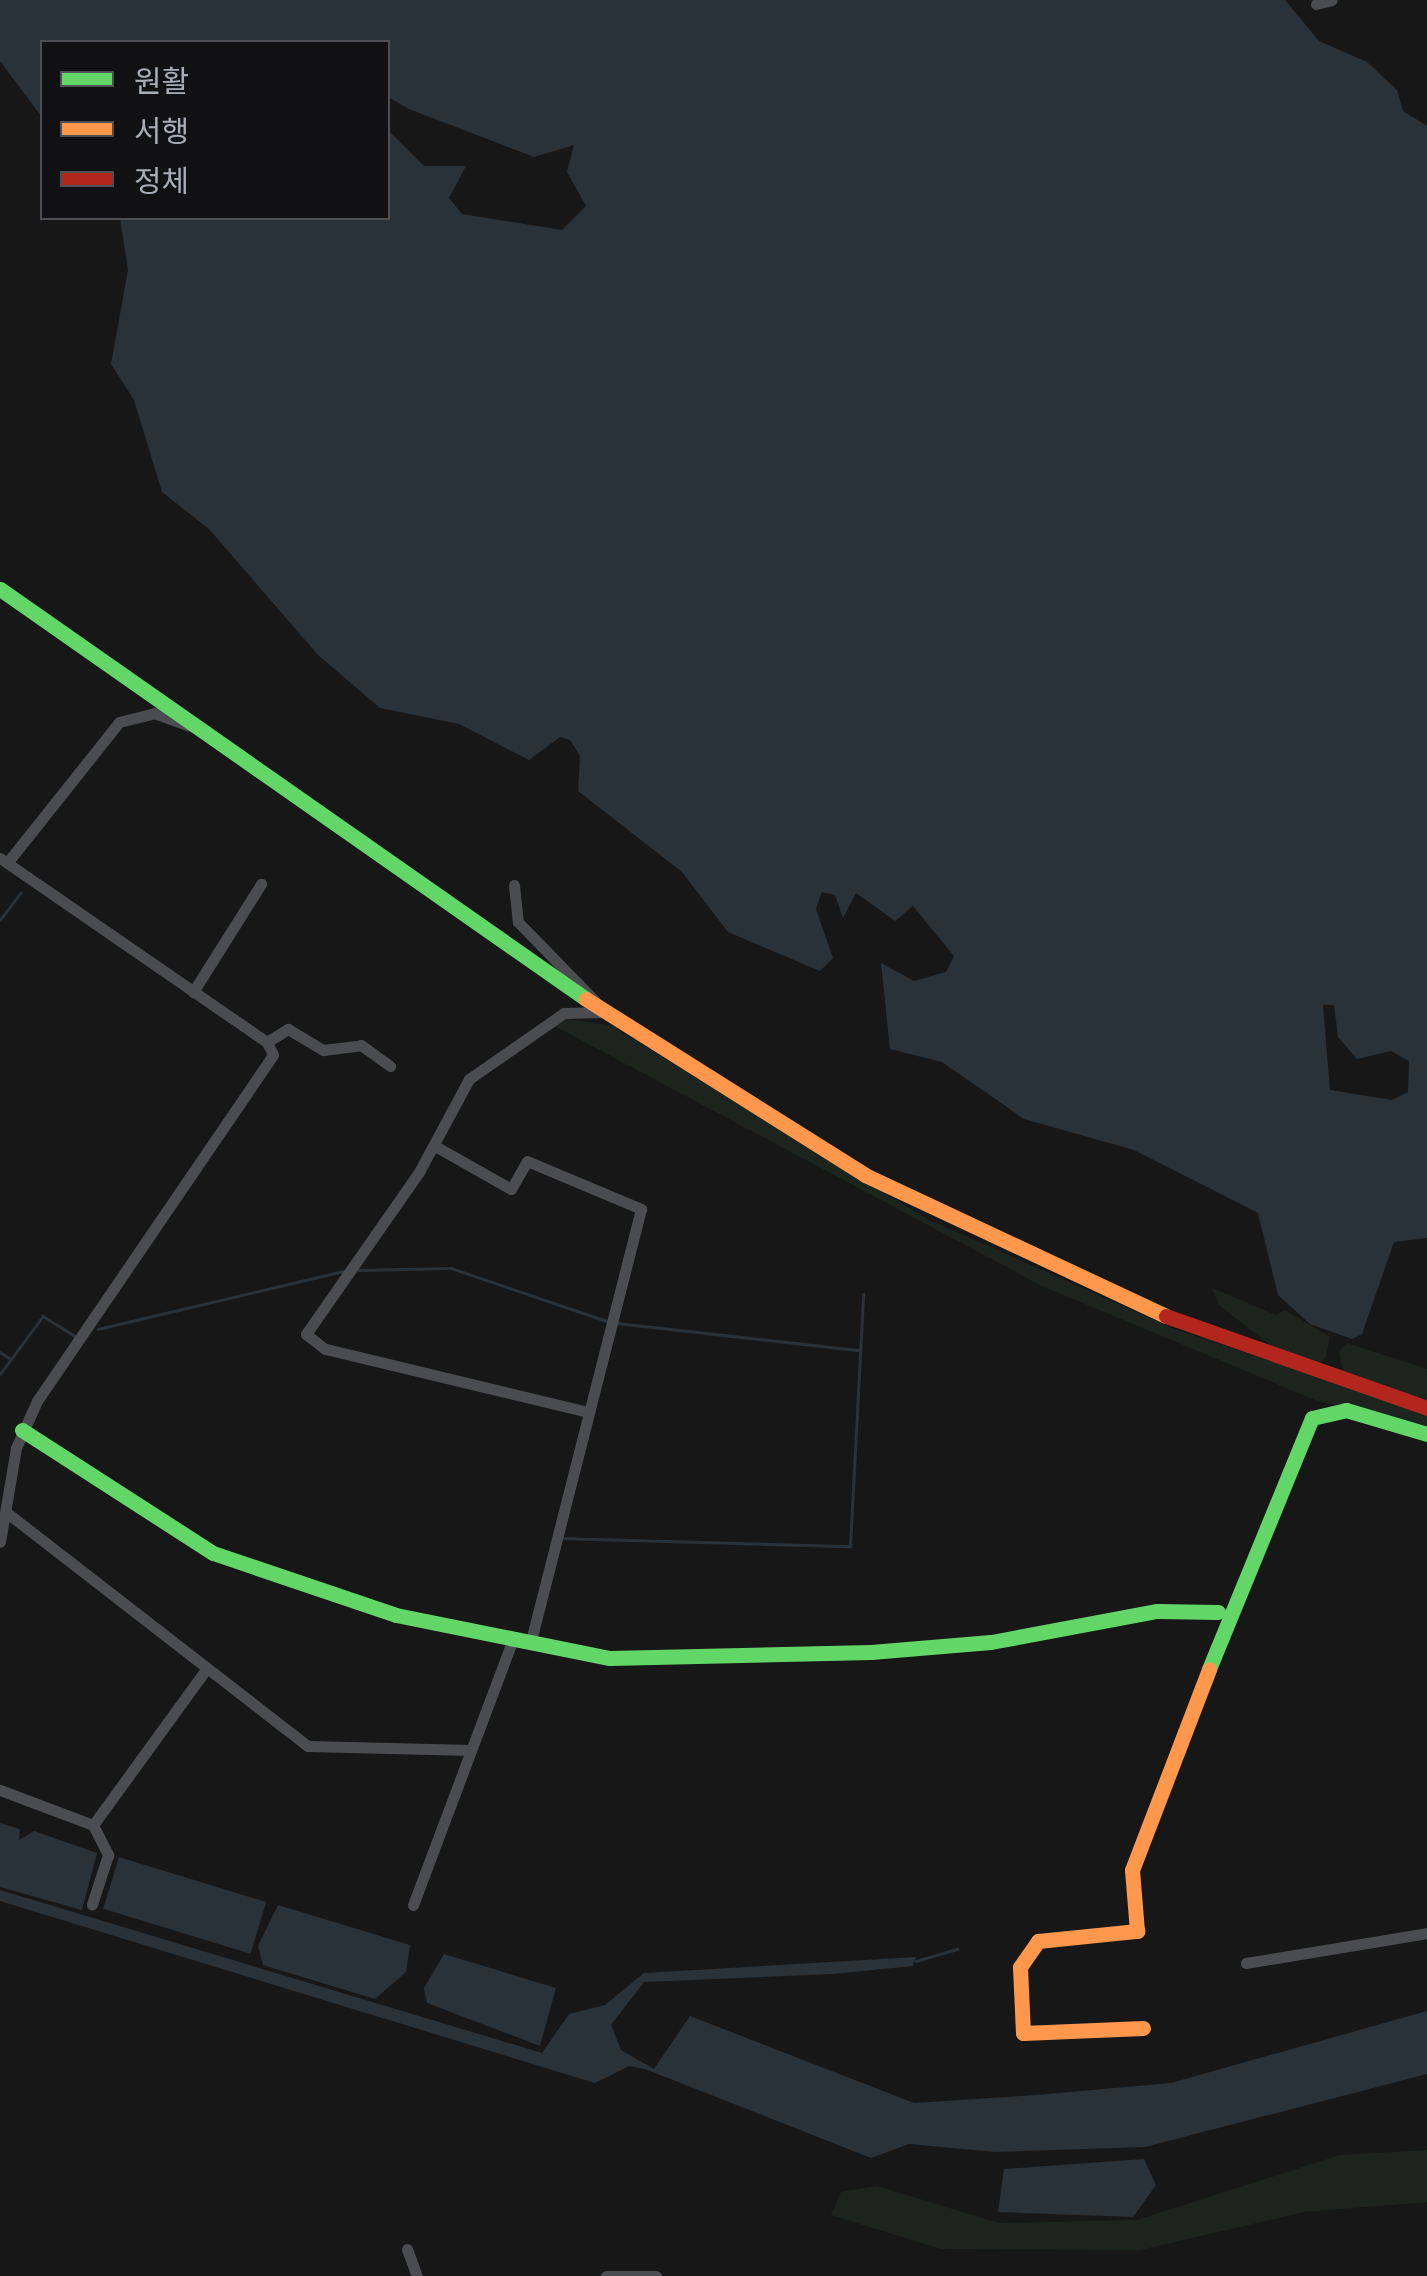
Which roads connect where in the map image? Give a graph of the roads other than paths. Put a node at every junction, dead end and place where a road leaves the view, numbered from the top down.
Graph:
1 (1332, 0) edge
2 (1316, 4) dead end
3 (0, 589) edge
4 (198, 725) junction
5 (4, 861) edge
6 (262, 884) dead end
7 (514, 885) dead end
8 (193, 992) junction
9 (604, 1012) junction
10 (267, 1042) junction
11 (390, 1066) dead end
12 (435, 1146) junction
13 (1427, 1408) edge
14 (584, 1412) junction
15 (22, 1430) junction
16 (1427, 1434) edge
17 (6, 1512) junction
18 (0, 1542) edge
19 (1218, 1612) dead end
20 (513, 1639) junction
21 (530, 1643) junction
22 (204, 1672) junction
23 (471, 1750) junction
24 (0, 1790) edge
25 (92, 1824) junction
26 (92, 1904) dead end
27 (413, 1905) dead end
28 (1427, 1933) edge
29 (1246, 1963) dead end
30 (1143, 2028) dead end
31 (407, 2248) dead end
32 (417, 2276) edge
33 (606, 2276) edge
34 (656, 2276) edge

1 - 2 street
3 - 4 street
4 - 5 street
4 - 9 street
5 - 8 street
6 - 8 street
7 - 9 street
8 - 10 street
9 - 12 street
9 - 13 street
10 - 11 street
10 - 15 street
12 - 14 street
12 - 14 street
14 - 21 street
15 - 17 street
15 - 20 street
16 - 30 street
17 - 18 street
17 - 22 street
19 - 21 street
20 - 21 street
20 - 23 street
22 - 23 street
22 - 25 street
23 - 27 street
24 - 25 street
25 - 26 street
28 - 29 street
31 - 32 street
33 - 34 street

